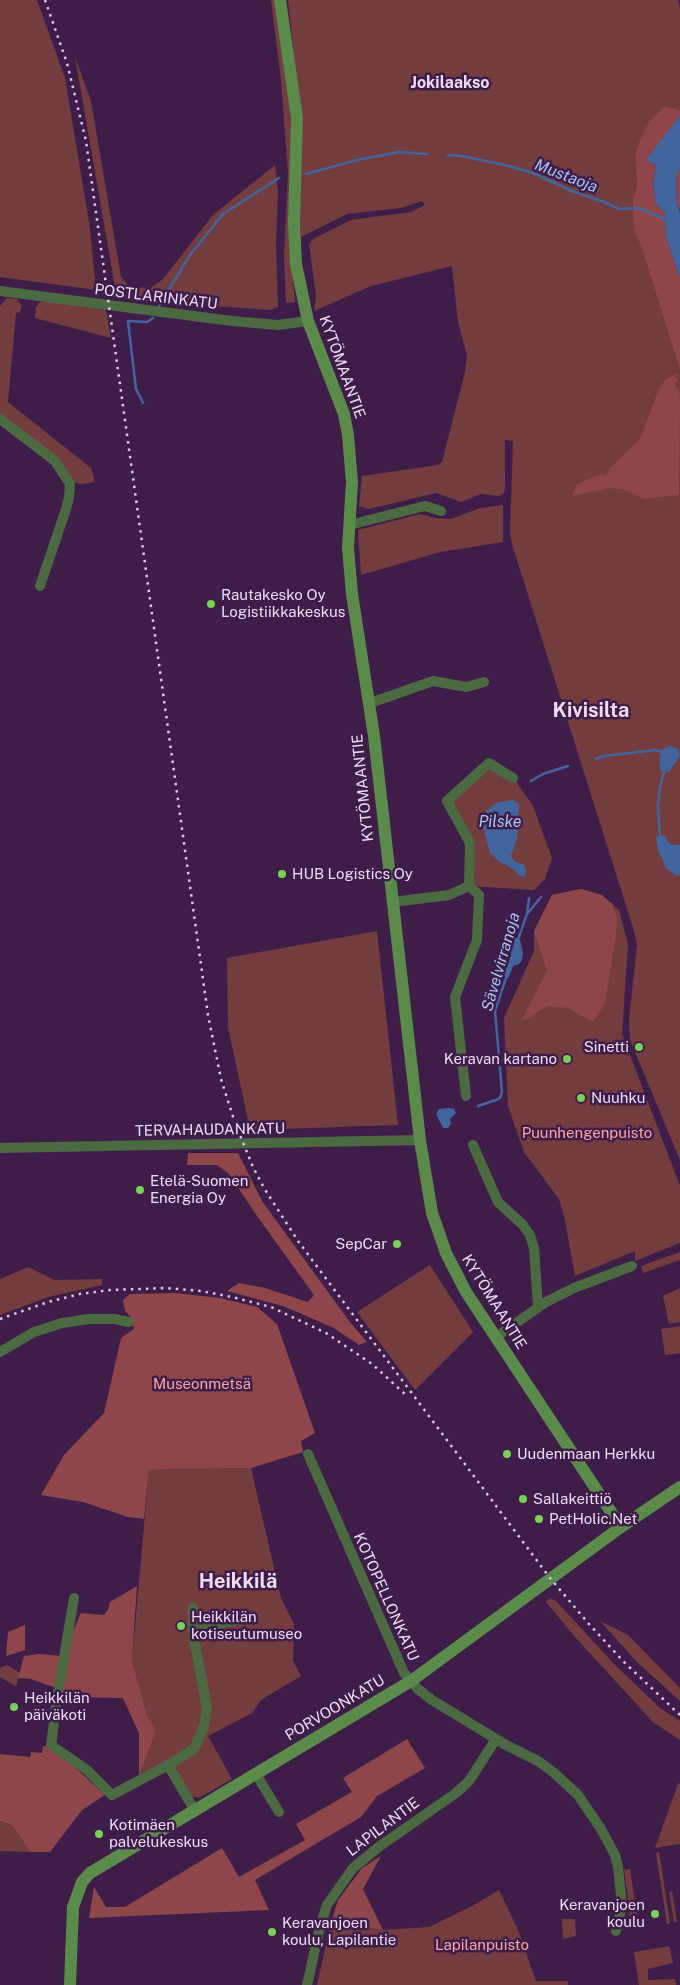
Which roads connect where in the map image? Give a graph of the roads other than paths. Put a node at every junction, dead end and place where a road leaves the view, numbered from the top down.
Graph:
1 (280, 0) edge
2 (0, 291) edge
3 (308, 321) junction
4 (0, 419) edge
5 (441, 511) dead end
6 (349, 525) junction
7 (40, 586) dead end
8 (484, 682) dead end
9 (370, 703) junction
10 (513, 778) dead end
11 (470, 886) junction
12 (393, 902) junction
13 (466, 1096) dead end
14 (420, 1140) junction
15 (473, 1145) dead end
16 (0, 1148) edge
17 (632, 1266) dead end
18 (538, 1307) junction
19 (129, 1322) dead end
20 (496, 1337) junction
21 (0, 1352) edge
22 (308, 1454) dead end
23 (680, 1487) edge
24 (621, 1527) junction
25 (74, 1598) dead end
26 (193, 1608) dead end
27 (239, 1620) dead end
28 (193, 1633) junction
29 (411, 1682) junction
30 (496, 1739) junction
31 (168, 1765) junction
32 (256, 1774) junction
33 (195, 1811) junction
34 (279, 1812) dead end
35 (616, 1931) dead end
36 (70, 1985) edge
37 (307, 1985) edge

1 - 3 street, KYTÖMAANTIE
2 - 3 street, POSTLARINKATU
3 - 6 street, KYTÖMAANTIE
4 - 7 street
5 - 6 street
6 - 9 street, KYTÖMAANTIE
8 - 9 street
9 - 12 street, KYTÖMAANTIE
10 - 11 street
11 - 12 street
11 - 13 street
12 - 14 street, KYTÖMAANTIE
14 - 16 street, TERVAHAUDANKATU
14 - 20 street, KYTÖMAANTIE
15 - 18 street
17 - 18 street
18 - 20 street
19 - 21 street
20 - 24 street, KYTÖMAANTIE
22 - 29 street, KOTOPELLONKATU
23 - 24 street, PORVOONKATU
24 - 29 street, PORVOONKATU
25 - 31 street
26 - 28 street
27 - 28 street
28 - 31 street
29 - 30 street, KOTOPELLONKATU
29 - 32 street, PORVOONKATU
30 - 35 street, KOTOPELLONKATU
30 - 37 street, LAPILANTIE
31 - 33 street
32 - 33 street, PORVOONKATU
32 - 34 street
33 - 36 street, PORVOONKATU

